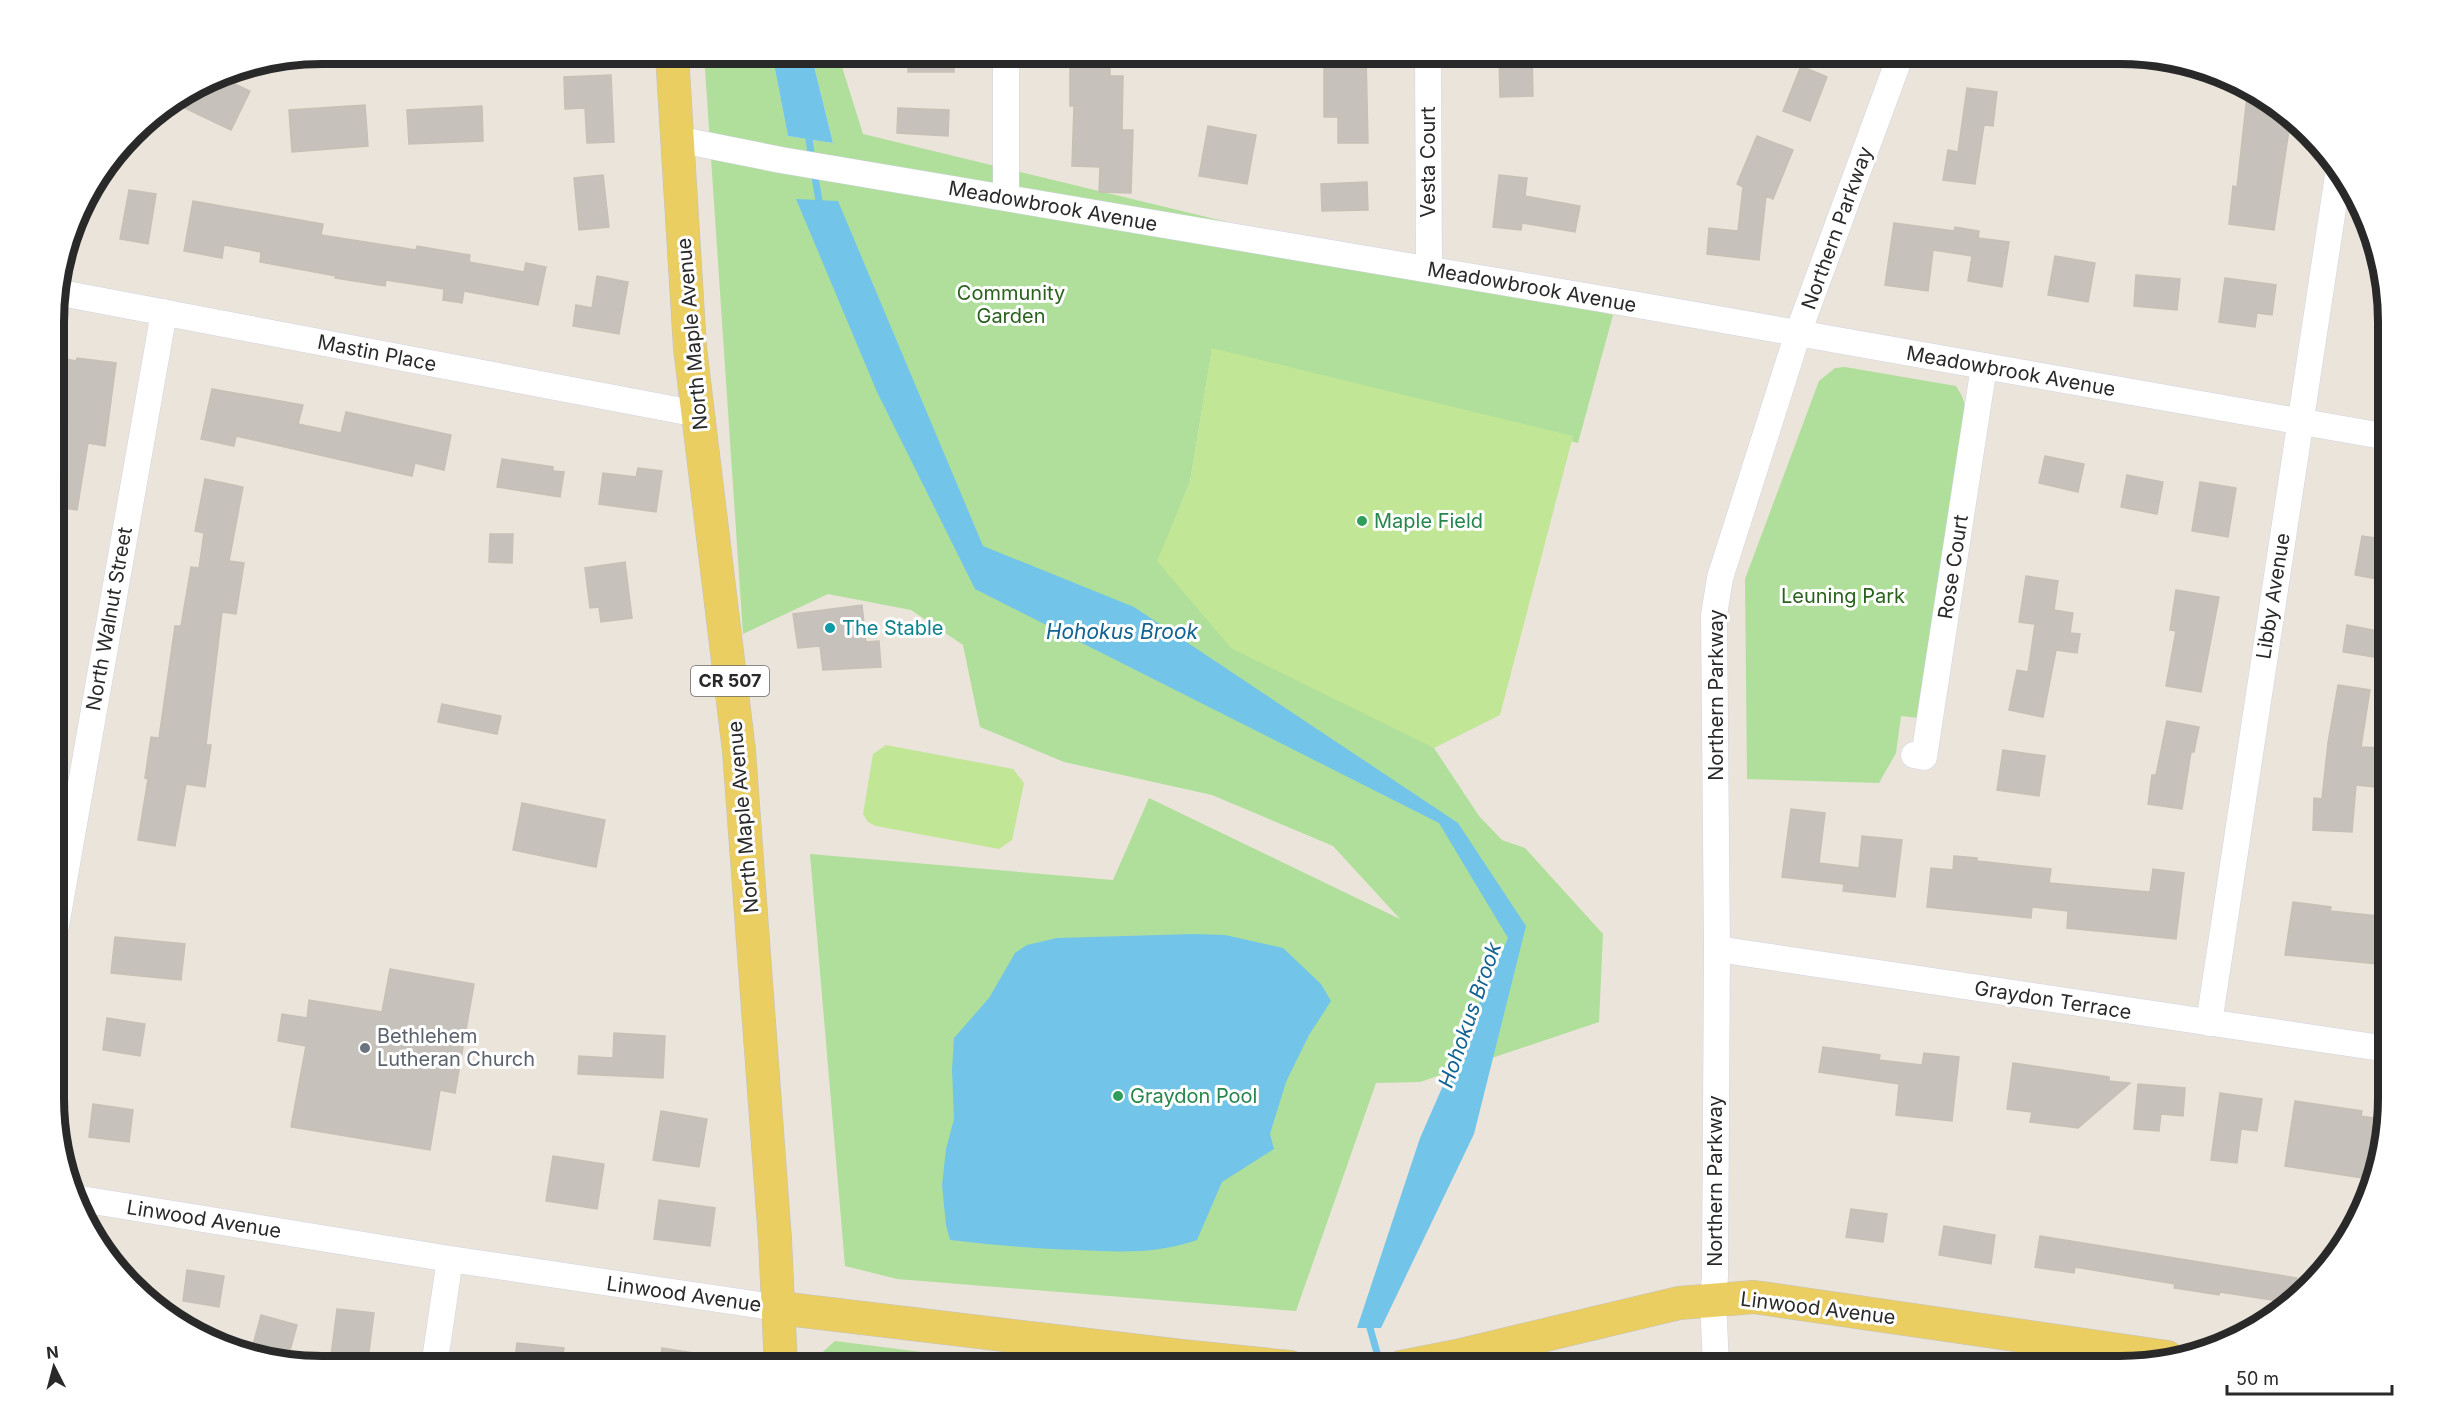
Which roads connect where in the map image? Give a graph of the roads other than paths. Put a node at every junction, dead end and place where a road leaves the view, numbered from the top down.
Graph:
1 (672, 64) edge
2 (1006, 64) edge
3 (1428, 64) edge
4 (1897, 64) edge
5 (676, 139) junction
6 (2337, 182) edge
7 (1006, 198) junction
8 (1429, 269) junction
9 (66, 294) edge
10 (164, 312) junction
11 (1798, 333) junction
12 (1984, 366) junction
13 (698, 414) junction
14 (2300, 422) junction
15 (2378, 435) edge
16 (1914, 755) dead end
17 (64, 881) edge
18 (1717, 949) junction
19 (2209, 1023) junction
20 (2378, 1048) edge
21 (85, 1200) edge
22 (450, 1259) junction
23 (1713, 1299) junction
24 (779, 1308) junction
25 (2150, 1354) edge
26 (436, 1356) edge
27 (781, 1356) edge
28 (1181, 1356) edge
29 (1452, 1356) edge
30 (1716, 1356) edge

1 - 5 main road, North Maple Avenue / CR 507
2 - 7 street
3 - 8 street, Vesta Court
4 - 11 street, Northern Parkway
5 - 7 street, Meadowbrook Avenue
5 - 13 main road, North Maple Avenue / CR 507
6 - 14 street, Libby Avenue
7 - 8 street, Meadowbrook Avenue
8 - 11 street, Meadowbrook Avenue
9 - 10 street, Mastin Place
10 - 13 street, Mastin Place
10 - 17 street, North Walnut Street
11 - 12 street, Meadowbrook Avenue
11 - 18 street, Northern Parkway
12 - 14 street, Meadowbrook Avenue
12 - 16 street, Rose Court
13 - 24 main road, North Maple Avenue / CR 507
14 - 15 street, Meadowbrook Avenue
14 - 19 street, Libby Avenue
18 - 19 street, Graydon Terrace
18 - 23 street, Northern Parkway
19 - 20 street, Graydon Terrace
21 - 22 street, Linwood Avenue
22 - 24 street, Linwood Avenue
22 - 26 street
23 - 25 main road, Linwood Avenue
23 - 29 main road, Linwood Avenue
23 - 30 street, Northern Parkway
24 - 27 main road, North Maple Avenue / CR 507
24 - 28 main road, Linwood Avenue

